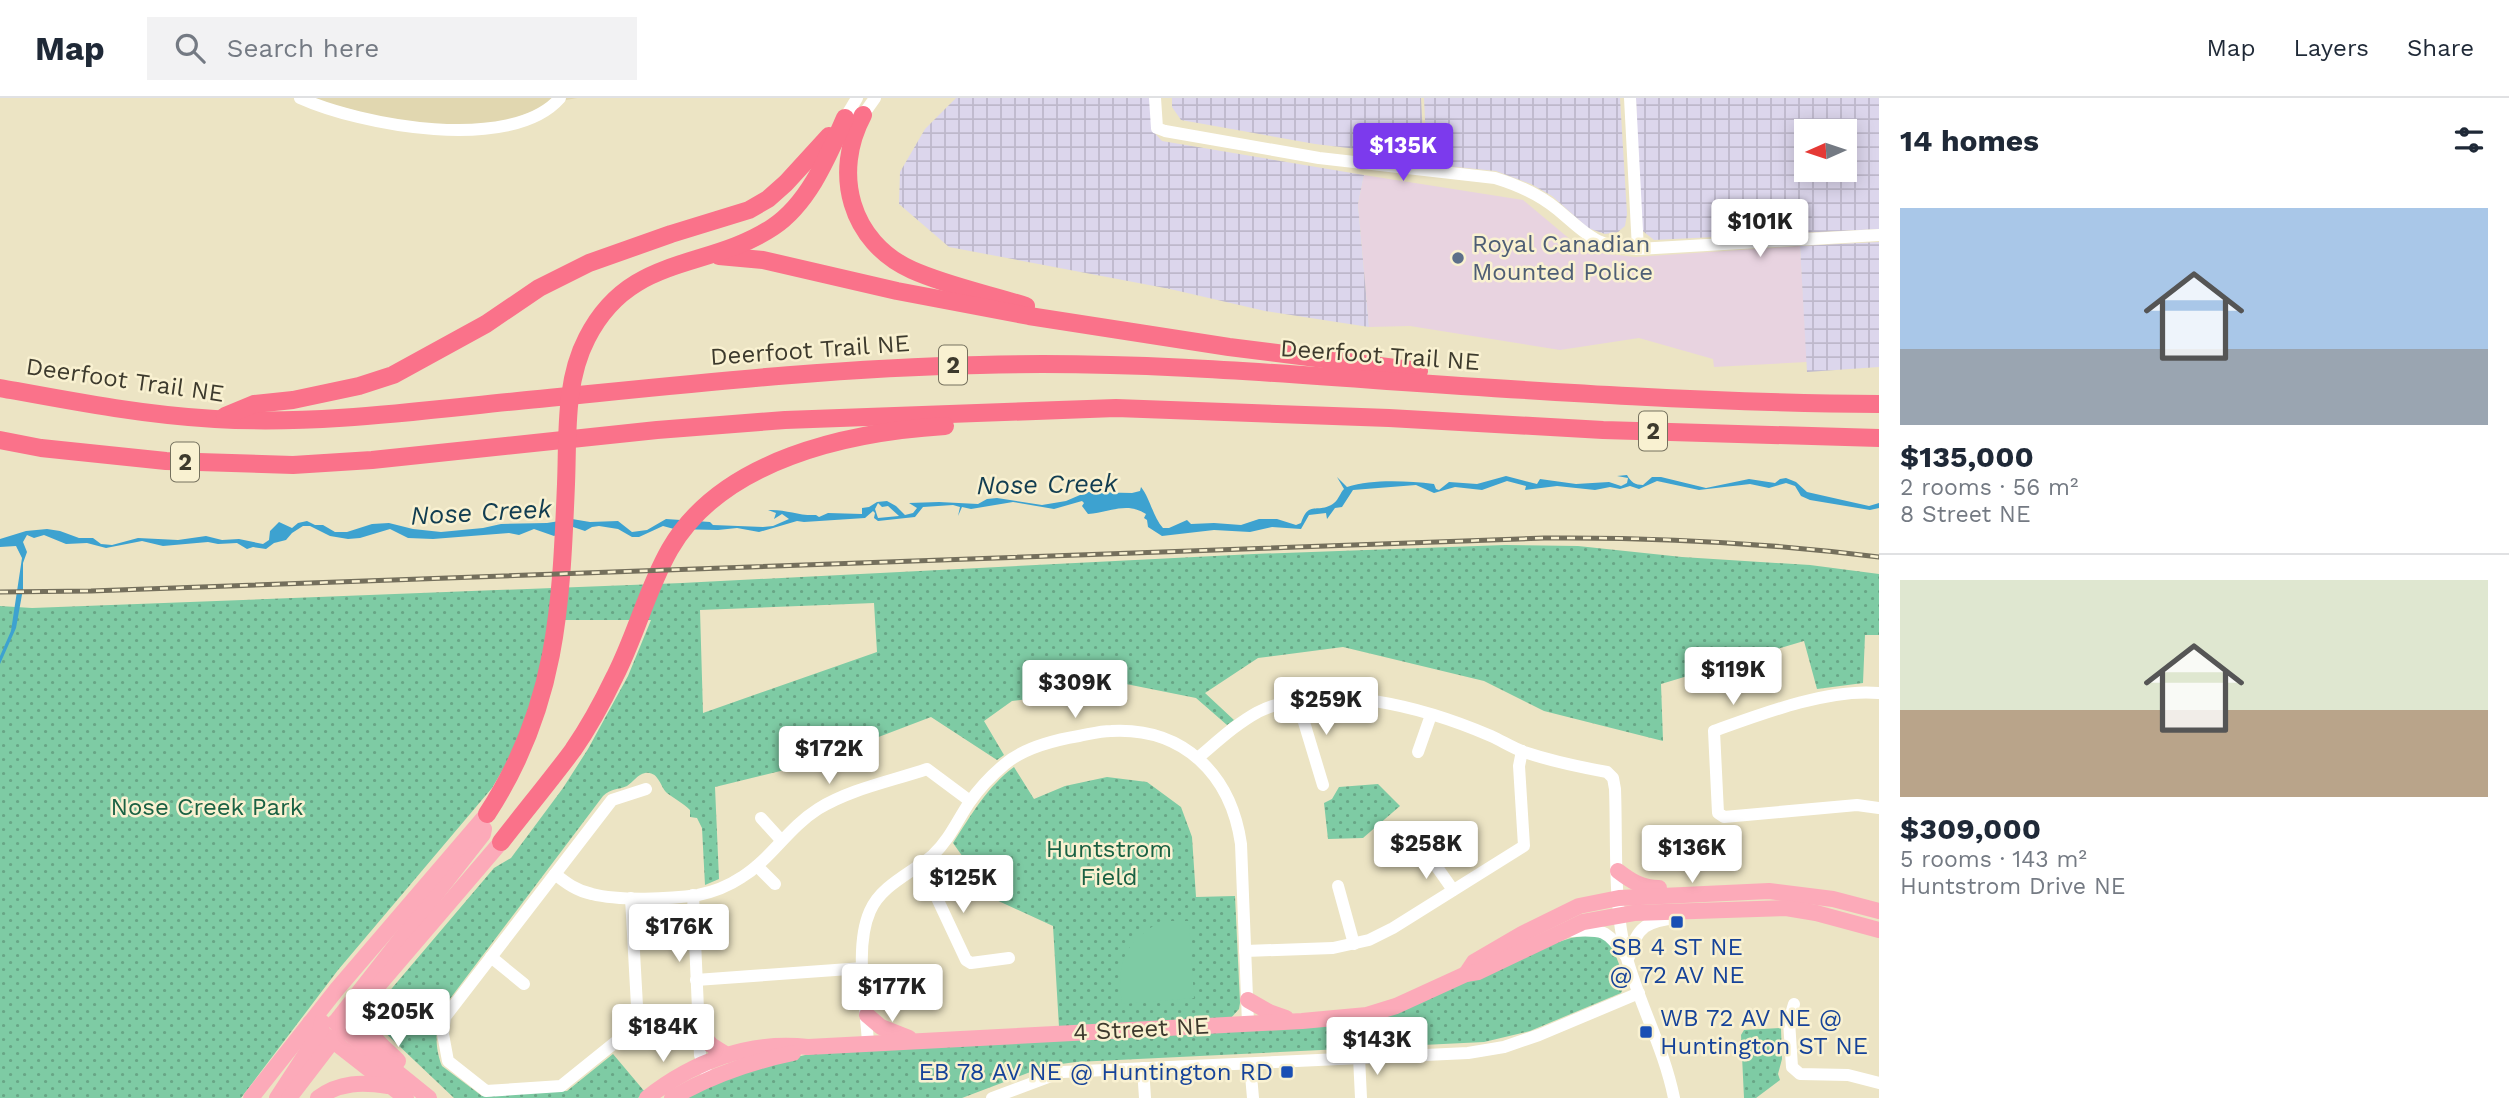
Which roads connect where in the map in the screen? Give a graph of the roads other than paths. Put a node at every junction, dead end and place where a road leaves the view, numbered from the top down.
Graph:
1 (300, 98) edge
2 (560, 98) edge
3 (875, 98) edge
4 (1155, 98) edge
5 (1630, 98) edge
6 (860, 106) edge
7 (845, 118) junction
8 (1879, 235) edge
9 (1638, 249) junction
10 (695, 258) junction
11 (1114, 330) junction
12 (0, 388) edge
13 (1526, 389) junction
14 (1879, 404) edge
15 (1283, 413) junction
16 (218, 419) junction
17 (1879, 438) edge
18 (1835, 439) junction
19 (0, 440) edge
20 (1879, 444) edge
21 (1879, 693) edge
22 (1297, 699) junction
23 (1431, 716) junction
24 (1522, 751) junction
25 (1418, 752) dead end
26 (1199, 757) junction
27 (1323, 785) dead end
28 (646, 789) dead end
29 (970, 801) junction
30 (1879, 808) edge
31 (486, 814) joint
32 (761, 818) dead end
33 (780, 840) junction
34 (501, 842) joint
35 (1427, 853) dead end
36 (921, 864) junction
37 (757, 866) junction
38 (1618, 871) junction
39 (555, 874) junction
40 (775, 884) dead end
41 (1338, 886) dead end
42 (1453, 890) junction
43 (1749, 891) junction
44 (1779, 893) junction
45 (692, 895) junction
46 (631, 898) junction
47 (1619, 898) junction
48 (1744, 909) junction
49 (1879, 911) edge
50 (1620, 914) junction
51 (1879, 930) edge
52 (1563, 932) junction
53 (1354, 944) junction
54 (1245, 951) junction
55 (491, 957) junction
56 (1010, 958) dead end
57 (1627, 959) junction
58 (863, 968) junction
59 (1466, 974) junction
60 (696, 980) junction
61 (524, 984) dead end
62 (1639, 993) junction
63 (1248, 1000) junction
64 (1794, 1004) dead end
65 (361, 1007) junction
66 (867, 1015) junction
67 (1302, 1021) junction
68 (1248, 1023) junction
69 (327, 1026) junction
70 (699, 1031) junction
71 (918, 1041) junction
72 (868, 1043) junction
73 (808, 1047) junction
74 (727, 1055) junction
75 (1359, 1057) junction
76 (1250, 1065) junction
77 (1143, 1068) junction
78 (706, 1071) junction
79 (1879, 1083) edge
80 (392, 1087) junction
81 (251, 1098) edge
82 (277, 1098) edge
83 (289, 1098) edge
84 (318, 1098) edge
85 (406, 1098) edge
86 (431, 1098) edge
87 (647, 1098) edge
88 (673, 1098) edge
89 (992, 1098) edge
90 (1145, 1098) edge
91 (1253, 1098) edge
92 (1361, 1098) edge
93 (1674, 1098) edge

1 - 2 street
3 - 6 street
4 - 9 street
5 - 9 street
6 - 7 street
6 - 11 highway
7 - 10 highway
7 - 16 highway
8 - 9 street
10 - 11 highway
10 - 31 highway
11 - 13 highway
12 - 16 highway, Deerfoot Trail NE / 2
13 - 14 highway, Deerfoot Trail NE / 2
13 - 16 highway, Deerfoot Trail NE / 2
15 - 18 highway, 2
15 - 19 highway, 2
15 - 34 highway
17 - 18 highway, 2
18 - 20 highway
21 - 30 street
22 - 23 street
22 - 26 street
22 - 27 street
23 - 24 street
23 - 25 street
24 - 38 street
24 - 42 street
26 - 29 street
26 - 54 street
28 - 39 street
29 - 33 street
29 - 36 street
31 - 69 main road
32 - 33 street
33 - 37 street
34 - 65 main road
35 - 42 street
36 - 56 street
36 - 58 street
37 - 40 street
37 - 45 street
38 - 43 main road
38 - 47 street
39 - 46 street
39 - 55 street
41 - 53 street
42 - 53 street
43 - 44 main road, 4 Street NE
43 - 47 main road, 4 Street NE
44 - 49 main road, 4 Street NE
44 - 50 street
45 - 46 street
45 - 60 street
46 - 55 street
47 - 50 street
47 - 59 main road, 4 Street NE
48 - 50 main road, 4 Street NE
48 - 51 main road, 4 Street NE
48 - 57 street
50 - 52 main road, 4 Street NE
50 - 57 street
52 - 57 street
52 - 59 main road, 4 Street NE
53 - 54 street
54 - 63 street
55 - 61 street
57 - 62 street
58 - 60 street
58 - 66 street
59 - 67 main road, 4 Street NE
60 - 70 street
62 - 75 street
62 - 93 street
63 - 67 main road
63 - 68 street
64 - 79 street
65 - 69 main road
65 - 86 main road
66 - 71 main road
66 - 72 street
67 - 68 main road, 4 Street NE
68 - 71 main road, 4 Street NE
69 - 80 main road
69 - 81 main road
69 - 82 main road
69 - 83 main road
69 - 86 main road
70 - 74 main road
70 - 78 street
71 - 72 main road, 4 Street NE
72 - 73 main road, 4 Street NE
73 - 74 main road, 4 Street NE
73 - 78 main road, 4 Street NE
74 - 78 main road, 4 Street NE
75 - 76 street
75 - 92 street
76 - 77 street
76 - 91 street
77 - 89 street
77 - 90 street
78 - 87 main road, 4 Street NE
78 - 88 main road, 4 Street NE
80 - 84 main road
80 - 85 main road

